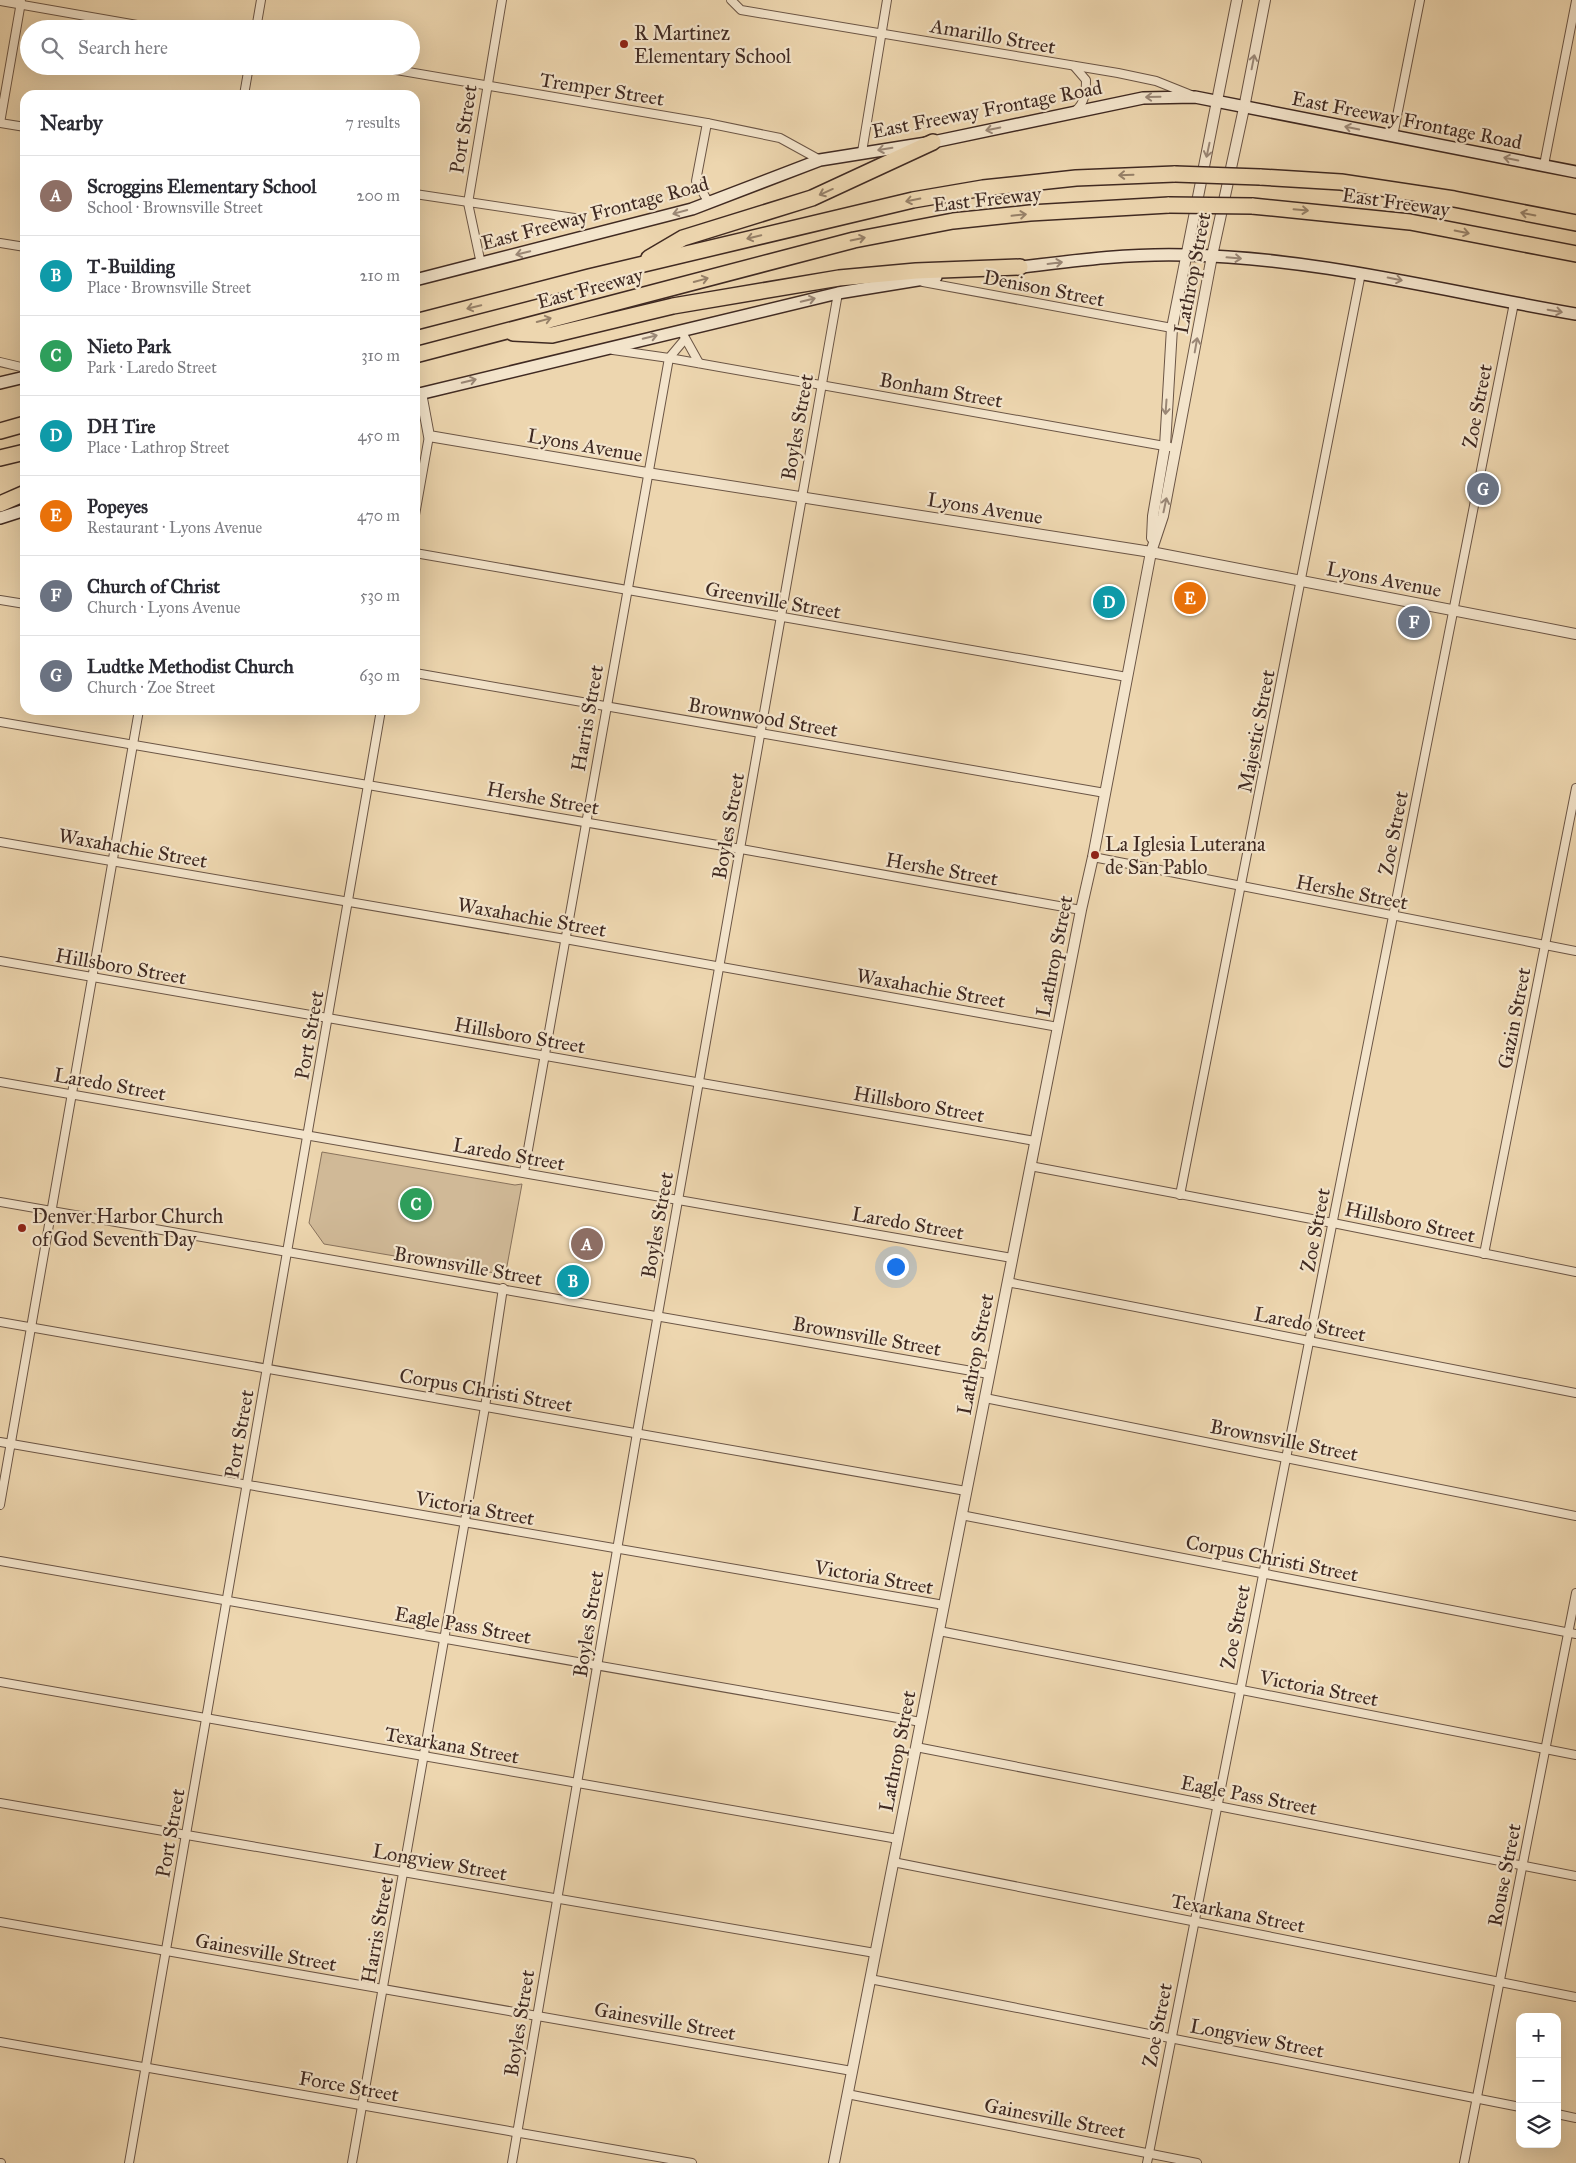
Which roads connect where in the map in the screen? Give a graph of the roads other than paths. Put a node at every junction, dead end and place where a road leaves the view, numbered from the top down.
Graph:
1 (261, 0) edge
2 (502, 0) edge
3 (887, 0) edge
4 (1238, 0) edge
5 (1265, 0) edge
6 (1420, 0) edge
7 (0, 1) edge
8 (1576, 1) edge
9 (21, 2) edge
10 (731, 2) edge
11 (114, 20) edge
12 (258, 20) edge
13 (881, 33) junction
14 (1074, 66) junction
15 (420, 74) edge
16 (247, 75) edge
17 (486, 86) junction
18 (245, 90) edge
19 (1195, 97) junction
20 (1218, 102) junction
21 (1244, 108) junction
22 (1073, 112) junction
23 (0, 123) edge
24 (707, 123) junction
25 (20, 126) edge
26 (1393, 136) junction
27 (933, 142) junction
28 (862, 152) junction
29 (820, 160) junction
30 (1544, 165) junction
31 (1576, 172) edge
32 (420, 195) edge
33 (468, 203) junction
34 (709, 203) junction
35 (581, 219) dead end
36 (1576, 224) edge
37 (0, 243) edge
38 (20, 246) edge
39 (1186, 254) junction
40 (1576, 254) edge
41 (1212, 256) junction
42 (481, 264) junction
43 (637, 266) junction
44 (1020, 267) junction
45 (1361, 272) junction
46 (420, 279) edge
47 (912, 279) junction
48 (838, 293) junction
49 (1514, 303) junction
50 (1576, 314) edge
51 (420, 315) edge
52 (440, 316) junction
53 (420, 321) edge
54 (1172, 328) junction
55 (496, 333) junction
56 (684, 334) junction
57 (602, 348) junction
58 (420, 353) edge
59 (669, 358) junction
60 (0, 362) edge
61 (699, 363) junction
62 (20, 371) edge
63 (20, 373) edge
64 (0, 383) edge
65 (821, 385) junction
66 (420, 394) edge
67 (420, 402) edge
68 (20, 425) edge
69 (0, 431) edge
70 (429, 436) junction
71 (1165, 446) junction
72 (1177, 448) junction
73 (20, 453) edge
74 (0, 458) edge
75 (647, 473) junction
76 (420, 487) edge
77 (20, 495) edge
78 (801, 497) junction
79 (0, 504) edge
80 (20, 512) edge
81 (0, 518) edge
82 (1151, 552) junction
83 (420, 554) edge
84 (1302, 580) junction
85 (626, 592) junction
86 (0, 600) edge
87 (20, 603) edge
88 (1454, 610) junction
89 (780, 617) junction
90 (1576, 634) edge
91 (420, 674) edge
92 (1127, 677) junction
93 (606, 706) junction
94 (137, 715) edge
95 (380, 715) edge
96 (0, 722) edge
97 (760, 733) junction
98 (133, 745) junction
99 (368, 785) junction
100 (1576, 788) edge
101 (1105, 793) junction
102 (585, 822) junction
103 (0, 842) edge
104 (741, 849) junction
105 (1093, 857) junction
106 (112, 861) junction
107 (1242, 887) junction
108 (349, 902) junction
109 (1081, 910) junction
110 (1393, 917) junction
111 (565, 939) junction
112 (1545, 945) junction
113 (1576, 951) edge
114 (0, 961) edge
115 (720, 966) junction
116 (94, 978) junction
117 (328, 1019) junction
118 (1058, 1027) junction
119 (544, 1055) junction
120 (0, 1082) edge
121 (700, 1082) junction
122 (72, 1094) junction
123 (307, 1135) junction
124 (1035, 1141) junction
125 (1030, 1166) junction
126 (524, 1172) junction
127 (1180, 1195) junction
128 (678, 1200) junction
129 (0, 1202) edge
130 (52, 1211) junction
131 (1333, 1223) junction
132 (287, 1251) junction
133 (1484, 1254) junction
134 (1012, 1258) junction
135 (1576, 1272) edge
136 (1007, 1282) junction
137 (503, 1288) junction
138 (658, 1315) junction
139 (0, 1322) edge
140 (32, 1328) junction
141 (1309, 1340) junction
142 (267, 1368) junction
143 (989, 1374) junction
144 (1576, 1393) edge
145 (984, 1398) junction
146 (485, 1407) junction
147 (637, 1433) junction
148 (0, 1442) edge
149 (10, 1444) junction
150 (1286, 1457) junction
151 (247, 1485) junction
152 (966, 1491) junction
153 (0, 1505) edge
154 (962, 1515) junction
155 (1576, 1516) edge
156 (465, 1522) junction
157 (617, 1550) junction
158 (0, 1561) edge
159 (1262, 1573) junction
160 (1576, 1593) edge
161 (227, 1602) junction
162 (944, 1606) junction
163 (939, 1631) junction
164 (1572, 1633) edge
165 (444, 1638) junction
166 (598, 1665) junction
167 (0, 1682) edge
168 (1240, 1689) junction
169 (207, 1718) junction
170 (921, 1722) junction
171 (916, 1747) junction
172 (1545, 1749) junction
173 (1576, 1755) edge
174 (423, 1756) junction
175 (578, 1783) junction
176 (0, 1802) edge
177 (1218, 1806) junction
178 (187, 1834) junction
179 (898, 1838) junction
180 (893, 1862) junction
181 (1522, 1865) junction
182 (404, 1872) junction
183 (1576, 1876) edge
184 (556, 1899) junction
185 (1195, 1920) junction
186 (0, 1922) edge
187 (165, 1951) junction
188 (875, 1952) junction
189 (870, 1979) junction
190 (1500, 1982) junction
191 (383, 1988) junction
192 (1576, 1997) edge
193 (536, 2015) junction
194 (1171, 2037) junction
195 (0, 2042) edge
196 (147, 2068) junction
197 (852, 2070) junction
198 (847, 2094) junction
199 (1477, 2098) junction
200 (363, 2104) junction
201 (1516, 2106) edge
202 (1561, 2115) edge
203 (1576, 2118) edge
204 (517, 2132) junction
205 (1149, 2154) junction
206 (129, 2163) edge
207 (352, 2163) edge
208 (512, 2163) edge
209 (692, 2163) edge
210 (834, 2163) edge
211 (1147, 2163) edge
212 (1197, 2163) edge
213 (1464, 2163) edge

1 - 12 street
2 - 17 street, Port Street
3 - 13 street
4 - 20 street, Lathrop Street
21 -> 5 street, Lathrop Street
6 - 26 street
7 - 9 street
8 - 30 street
9 - 11 street
9 - 23 street
10 - 13 street, Amarillo Street
13 - 14 street, Amarillo Street
13 - 28 street
14 - 19 street, Amarillo Street
14 - 22 street, Amarillo Street
15 - 17 street, Tremper Street
16 - 18 street
17 - 24 street, Tremper Street
17 - 33 street, Port Street
19 - 20 main road, East Freeway Frontage Road
19 -> 22 main road, East Freeway Frontage Road
20 - 21 main road, East Freeway Frontage Road
20 -> 39 street, Lathrop Street
26 -> 21 main road, East Freeway Frontage Road
21 - 41 street, Lathrop Street
22 -> 27 main road, East Freeway Frontage Road
23 - 25 street
24 - 29 street, Tremper Street
24 - 34 street
30 -> 26 main road, East Freeway Frontage Road
27 -> 28 main road, East Freeway Frontage Road
27 -> 43 highway
28 - 29 main road, East Freeway Frontage Road
29 - 34 main road, East Freeway Frontage Road
30 - 31 main road, East Freeway Frontage Road
32 - 33 street
33 - 35 street
33 - 42 street, Port Street
34 -> 42 main road, East Freeway Frontage Road
36 -> 43 highway, East Freeway, bridge
37 - 38 street
39 - 41 main road
44 -> 39 main road
39 - 54 street, Lathrop Street
55 -> 40 highway, East Freeway, bridge
41 -> 45 main road
72 -> 41 street, Lathrop Street
42 - 46 main road, East Freeway Frontage Road
43 -> 52 highway, East Freeway
44 - 47 main road
44 - 55 highway
45 -> 49 main road
45 - 84 street, Majestic Street
47 - 48 main road
47 - 54 street, Denison Street
56 -> 48 main road
48 - 65 street, Boyles Street
49 -> 50 main road
49 - 88 street, Zoe Street
51 - 52 highway
52 - 53 highway, East Freeway
54 -> 71 street, Lathrop Street
55 - 58 highway, East Freeway
57 -> 56 main road
56 - 59 street
56 - 61 street
57 - 59 street, Bonham Street
66 -> 57 main road
59 - 61 street, Bonham Street
59 - 75 street, Harris Street
60 - 62 street
61 - 65 street, Bonham Street
63 - 64 main road
65 - 71 street, Bonham Street
65 - 78 street, Boyles Street
67 - 70 street
68 - 69 highway
70 - 75 street, Lyons Avenue
70 - 76 street
71 - 72 street, Bonham Street
71 - 82 street, Lathrop Street
82 -> 72 street, Lathrop Street
73 - 74 highway
75 - 78 street, Lyons Avenue
75 - 85 street, Harris Street
77 - 79 highway
78 - 82 street, Lyons Avenue
78 - 89 street, Boyles Street
80 - 81 main road
82 - 84 street, Lyons Avenue
82 - 92 street, Lathrop Street
83 - 85 street, Greenville Street
84 - 88 street, Lyons Avenue
84 - 107 street, Majestic Street
85 - 89 street, Greenville Street
85 - 93 street, Harris Street
86 - 87 street
88 - 90 street, Lyons Avenue
88 - 110 street, Zoe Street
89 - 92 street, Greenville Street
89 - 97 street, Boyles Street
91 - 93 street, Brownwood Street
92 - 101 street, Lathrop Street
93 - 97 street, Brownwood Street
93 - 102 street, Harris Street
94 - 98 street
95 - 99 street, Port Street
96 - 98 street, Hershe Street
97 - 101 street, Brownwood Street
97 - 104 street, Boyles Street
98 - 99 street, Hershe Street
98 - 106 street
99 - 102 street, Hershe Street
99 - 108 street, Port Street
100 - 112 street, Gazin Street
101 - 105 street, Lathrop Street
102 - 104 street, Hershe Street
102 - 111 street, Harris Street
103 - 106 street, Waxahachie Street
104 - 109 street, Hershe Street
104 - 115 street, Boyles Street
105 - 107 street, Hershe Street
105 - 109 street, Lathrop Street
106 - 108 street, Waxahachie Street
106 - 116 street
107 - 110 street, Hershe Street
107 - 127 street, Majestic Street
108 - 111 street, Waxahachie Street
108 - 117 street, Port Street
109 - 118 street, Lathrop Street
110 - 112 street, Hershe Street
110 - 131 street, Zoe Street
111 - 115 street, Waxahachie Street
111 - 119 street, Harris Street
112 - 113 street, Hershe Street
112 - 133 street, Gazin Street
114 - 116 street, Hillsboro Street
115 - 118 street, Waxahachie Street
115 - 121 street, Boyles Street
116 - 117 street, Hillsboro Street
116 - 122 street
117 - 119 street, Hillsboro Street
117 - 123 street, Port Street
118 - 124 street, Lathrop Street
119 - 121 street, Hillsboro Street
119 - 126 street, Harris Street
120 - 122 street, Laredo Street
121 - 124 street, Hillsboro Street
121 - 128 street, Boyles Street
122 - 123 street, Laredo Street
122 - 130 street
123 - 126 street, Laredo Street
123 - 132 street, Port Street
124 - 125 street, Lathrop Street
125 - 127 street, Hillsboro Street
125 - 134 street, Lathrop Street
126 - 128 street, Laredo Street
127 - 131 street, Hillsboro Street
128 - 134 street, Laredo Street
128 - 138 street, Boyles Street
129 - 130 street, Brownsville Street
130 - 132 street, Brownsville Street
130 - 140 street
131 - 133 street, Hillsboro Street
131 - 141 street, Zoe Street
132 - 137 street, Brownsville Street
132 - 142 street, Port Street
133 - 135 street, Hillsboro Street
134 - 136 street, Lathrop Street
136 - 141 street, Laredo Street
136 - 143 street, Lathrop Street
137 - 138 street, Brownsville Street
137 - 146 street, Harris Street
138 - 143 street, Brownsville Street
138 - 147 street, Boyles Street
139 - 140 street, Corpus Christi Street
140 - 142 street, Corpus Christi Street
140 - 149 street
141 - 144 street, Laredo Street
141 - 150 street, Zoe Street
142 - 146 street, Corpus Christi Street
142 - 151 street, Port Street
143 - 145 street, Lathrop Street
145 - 150 street, Brownsville Street
145 - 152 street, Lathrop Street
146 - 147 street, Corpus Christi Street
146 - 156 street, Harris Street
147 - 152 street, Corpus Christi Street
147 - 157 street, Boyles Street
148 - 149 street, Victoria Street
149 - 151 street, Victoria Street
149 - 153 street
150 - 155 street, Brownsville Street
150 - 159 street, Zoe Street
151 - 156 street, Victoria Street
151 - 161 street, Port Street
152 - 154 street, Lathrop Street
154 - 159 street, Corpus Christi Street
154 - 162 street, Lathrop Street
156 - 157 street, Victoria Street
156 - 165 street, Harris Street
157 - 162 street, Victoria Street
157 - 166 street, Boyles Street
158 - 161 street, Eagle Pass Street
159 - 164 street, Corpus Christi Street
159 - 168 street, Zoe Street
160 - 164 street, Rouse Street
161 - 165 street, Eagle Pass Street
161 - 169 street, Port Street
162 - 163 street, Lathrop Street
163 - 168 street, Victoria Street
163 - 170 street, Lathrop Street
164 - 172 street, Rouse Street
165 - 166 street, Eagle Pass Street
165 - 174 street, Harris Street
166 - 170 street, Eagle Pass Street
166 - 175 street, Boyles Street
167 - 169 street, Texarkana Street
168 - 172 street, Victoria Street
168 - 177 street, Zoe Street
169 - 174 street, Texarkana Street
169 - 178 street, Port Street
170 - 171 street, Lathrop Street
171 - 177 street, Eagle Pass Street
171 - 179 street, Lathrop Street
172 - 173 street, Victoria Street
172 - 181 street, Rouse Street
174 - 175 street, Texarkana Street
174 - 182 street, Harris Street
175 - 179 street, Texarkana Street
175 - 184 street, Boyles Street
176 - 178 street, Longview Street
177 - 181 street, Eagle Pass Street
177 - 185 street, Zoe Street
178 - 182 street, Longview Street
178 - 187 street, Port Street
179 - 180 street, Lathrop Street
180 - 185 street, Texarkana Street
180 - 188 street, Lathrop Street
181 - 183 street, Eagle Pass Street
181 - 190 street, Rouse Street
182 - 184 street, Longview Street
182 - 191 street, Harris Street
184 - 188 street, Longview Street
184 - 193 street, Boyles Street
185 - 190 street, Texarkana Street
185 - 194 street, Zoe Street
186 - 187 street, Gainesville Street
187 - 191 street, Gainesville Street
187 - 196 street, Port Street
188 - 189 street, Lathrop Street
189 - 194 street, Longview Street
189 - 197 street, Lathrop Street
190 - 192 street, Texarkana Street
190 - 199 street, Rouse Street
191 - 193 street, Gainesville Street
191 - 200 street, Harris Street
193 - 197 street, Gainesville Street
193 - 204 street, Boyles Street
194 - 199 street, Longview Street
194 - 205 street, Zoe Street
195 - 196 street, Force Street
196 - 200 street, Force Street
196 - 206 street, Port Street
197 - 198 street, Lathrop Street
198 - 205 street, Gainesville Street
198 - 210 street, Lathrop Street
199 - 201 street, Longview Street
199 - 213 street, Rouse Street
200 - 204 street, Force Street
200 - 207 street, Harris Street
202 - 203 street
204 - 208 street, Boyles Street
204 - 209 street, Force Street
205 - 211 street, Zoe Street
205 - 212 street, Gainesville Street

